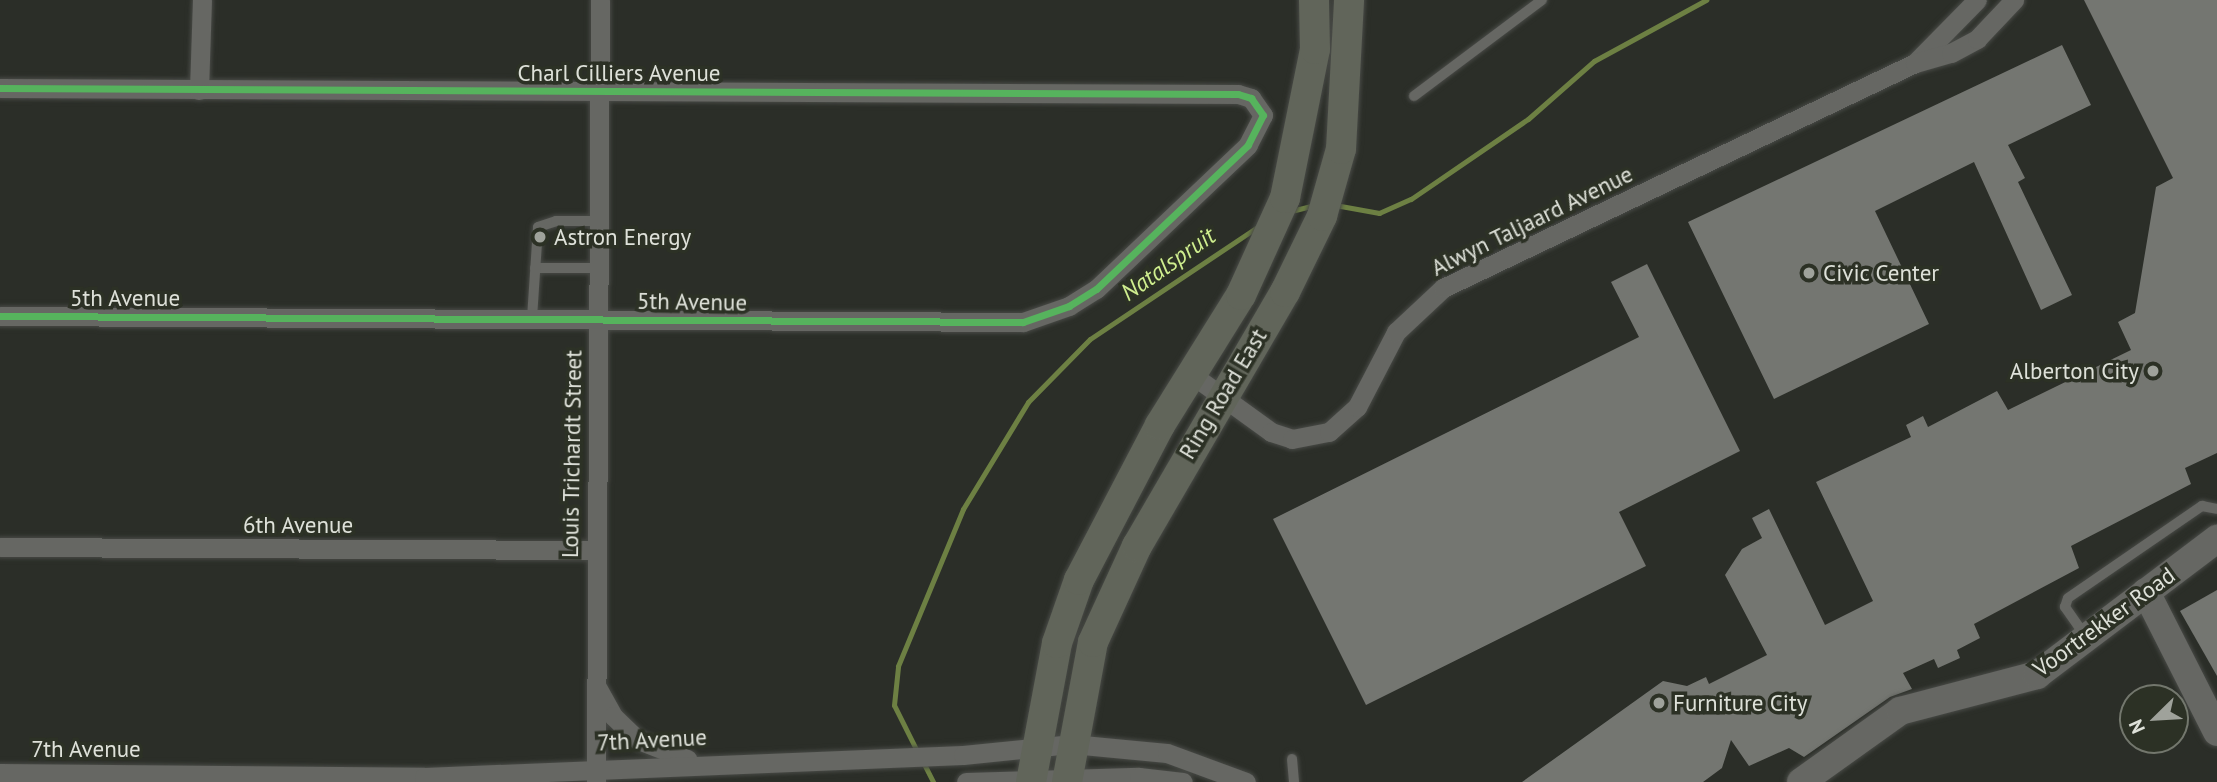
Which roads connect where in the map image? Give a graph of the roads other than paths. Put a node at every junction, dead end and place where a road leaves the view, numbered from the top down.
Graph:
1 (202, 0) edge
2 (600, 0) edge
3 (1314, 0) edge
4 (1349, 0) edge
5 (1542, 0) edge
6 (1977, 0) edge
7 (2010, 7) edge
8 (1958, 19) junction
9 (1915, 64) junction
10 (0, 88) edge
11 (199, 90) junction
12 (601, 92) junction
13 (1238, 94) joint
14 (1414, 96) dead end
15 (599, 221) junction
16 (535, 268) junction
17 (598, 268) junction
18 (0, 316) edge
19 (532, 318) junction
20 (598, 320) junction
21 (1191, 374) junction
22 (1220, 395) junction
23 (2217, 509) edge
24 (2217, 539) edge
25 (0, 547) edge
26 (595, 550) junction
27 (2147, 592) junction
28 (2087, 638) junction
29 (595, 683) junction
30 (2217, 732) edge
31 (1072, 744) junction
32 (1036, 746) junction
33 (1292, 760) dead end
34 (703, 762) junction
35 (0, 774) edge
36 (595, 775) edge
37 (429, 779) edge
38 (1067, 780) edge
39 (1031, 781) edge
40 (966, 782) edge
41 (1183, 782) edge
42 (1246, 782) edge
43 (1294, 782) edge
44 (1801, 782) edge

1 - 11 street
2 - 12 street, Louis Trichardt Street
3 - 21 main road, Ring Road East
4 - 22 main road, Ring Road East
5 - 14 lane
6 - 8 street, Alwyn Taljaard Avenue
7 - 8 street
7 - 9 street, Alwyn Taljaard Avenue
8 - 9 street, Alwyn Taljaard Avenue
9 - 22 street, Alwyn Taljaard Avenue
10 - 11 street, Charl Cilliers Avenue
11 - 12 street, Charl Cilliers Avenue
12 - 13 street, Charl Cilliers Avenue
12 - 15 street, Louis Trichardt Street
13 - 20 street, 5th Avenue
15 - 16 lane
15 - 17 street, Louis Trichardt Street
16 - 17 lane
16 - 19 lane
17 - 20 street, Louis Trichardt Street
18 - 19 street, 5th Avenue
19 - 20 street, 5th Avenue
20 - 26 street, Louis Trichardt Street
21 - 22 street, Alwyn Taljaard Avenue
21 - 32 main road, Ring Road East
22 - 31 main road, Ring Road East
23 - 28 lane
24 - 27 street, Voortrekker Road
25 - 26 street, 6th Avenue
26 - 29 street, Louis Trichardt Street
27 - 28 street, Voortrekker Road
27 - 30 street
28 - 44 street, Voortrekker Road
29 - 34 street
29 - 36 street, Louis Trichardt Street
31 - 32 street, 7th Avenue
31 - 38 main road, Ring Road East
31 - 42 street, 7th Avenue
32 - 34 street, 7th Avenue
32 - 39 main road, Ring Road East
33 - 43 lane
34 - 36 street, 7th Avenue
35 - 37 street, 7th Avenue
36 - 37 street, 7th Avenue
38 - 39 street
38 - 41 street
39 - 40 street

